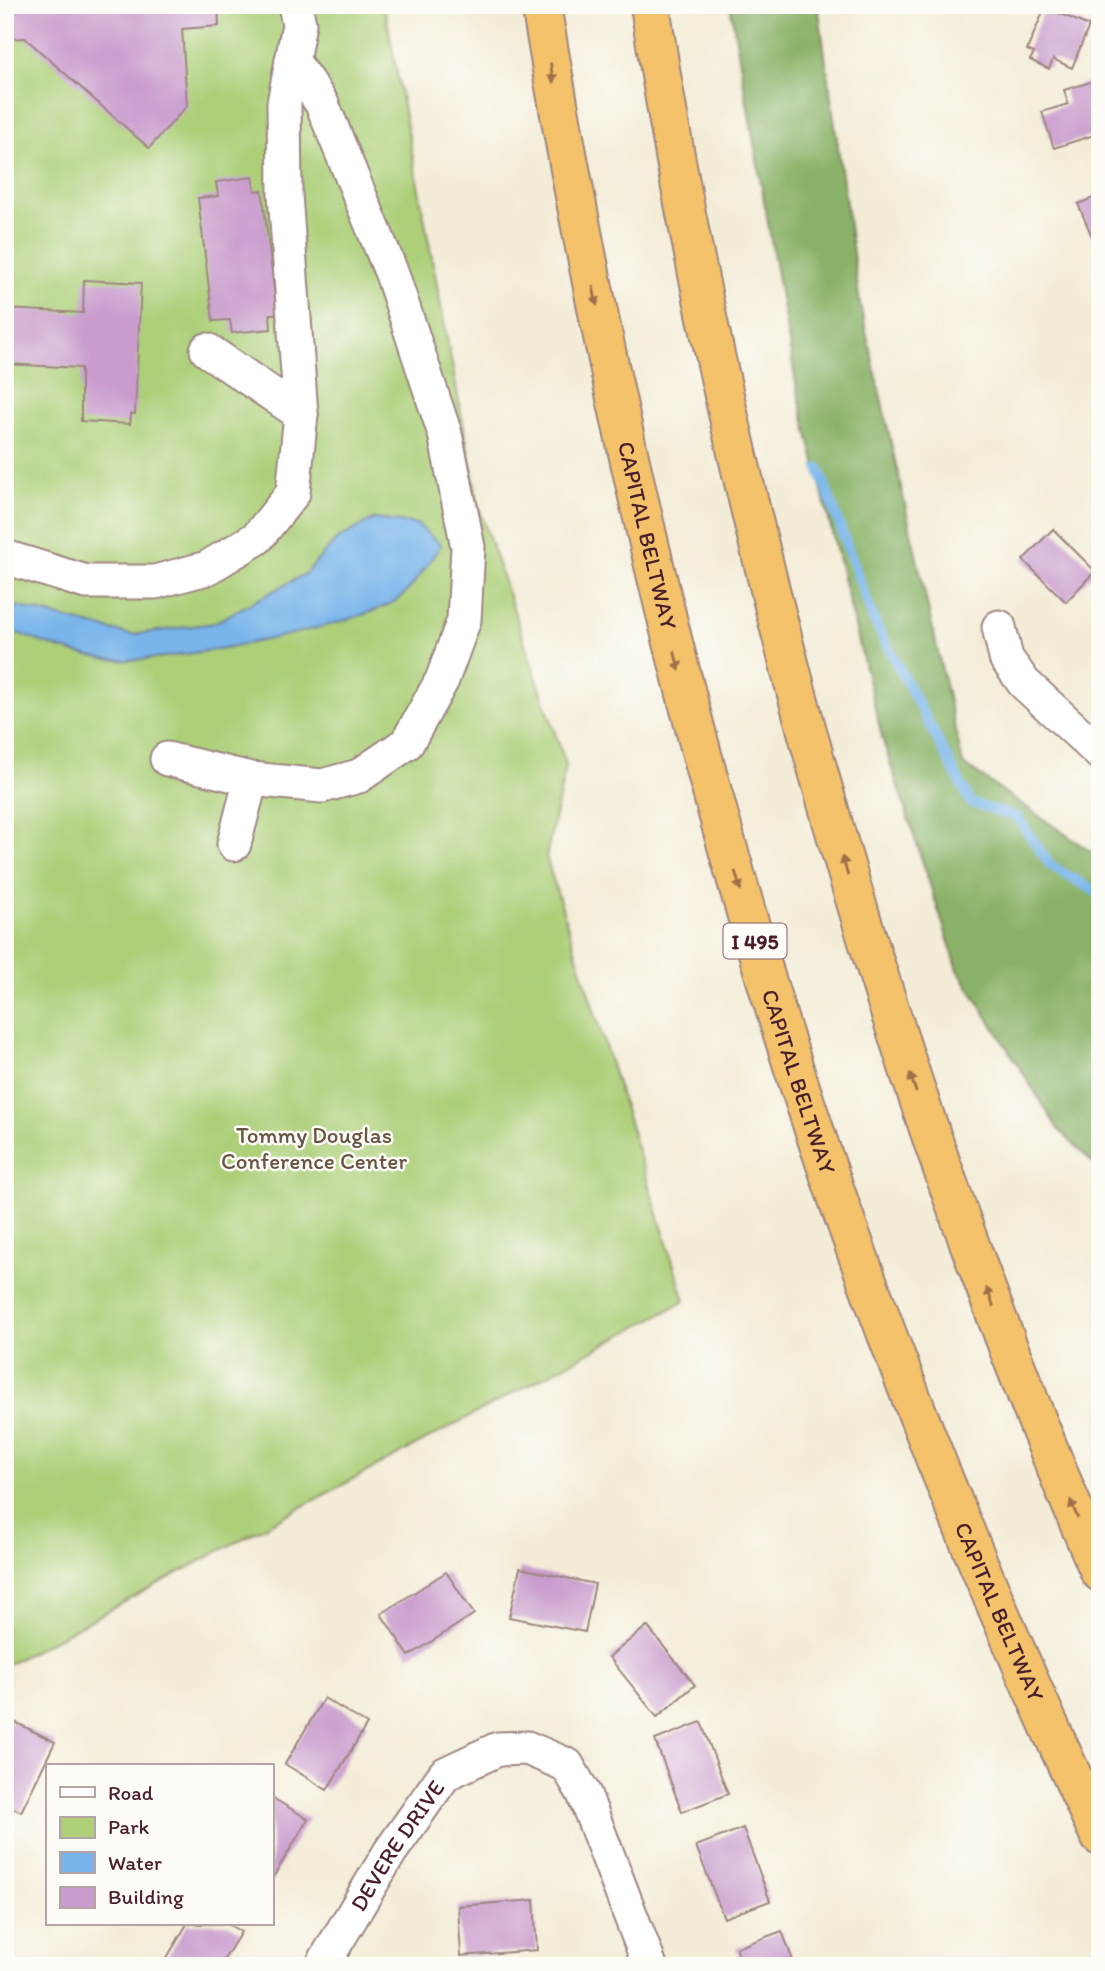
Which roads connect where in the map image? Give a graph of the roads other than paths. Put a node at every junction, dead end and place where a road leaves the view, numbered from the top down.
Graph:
1 (295, 5) edge
2 (541, 5) edge
3 (650, 5) edge
4 (292, 60) junction
5 (208, 350) dead end
6 (301, 414) junction
7 (5, 557) edge
8 (999, 627) dead end
9 (1100, 754) edge
10 (167, 759) dead end
11 (251, 779) junction
12 (234, 844) dead end
13 (1100, 1572) edge
14 (1100, 1836) edge
15 (322, 1966) edge
16 (649, 1966) edge

1 - 4 street
2 -> 14 highway, CAPITAL BELTWAY / I 495
13 -> 3 highway
4 - 6 street
4 - 11 street
5 - 6 street
6 - 7 street
8 - 9 street
10 - 11 street
11 - 12 street
15 - 16 street, DEVERE DRIVE

